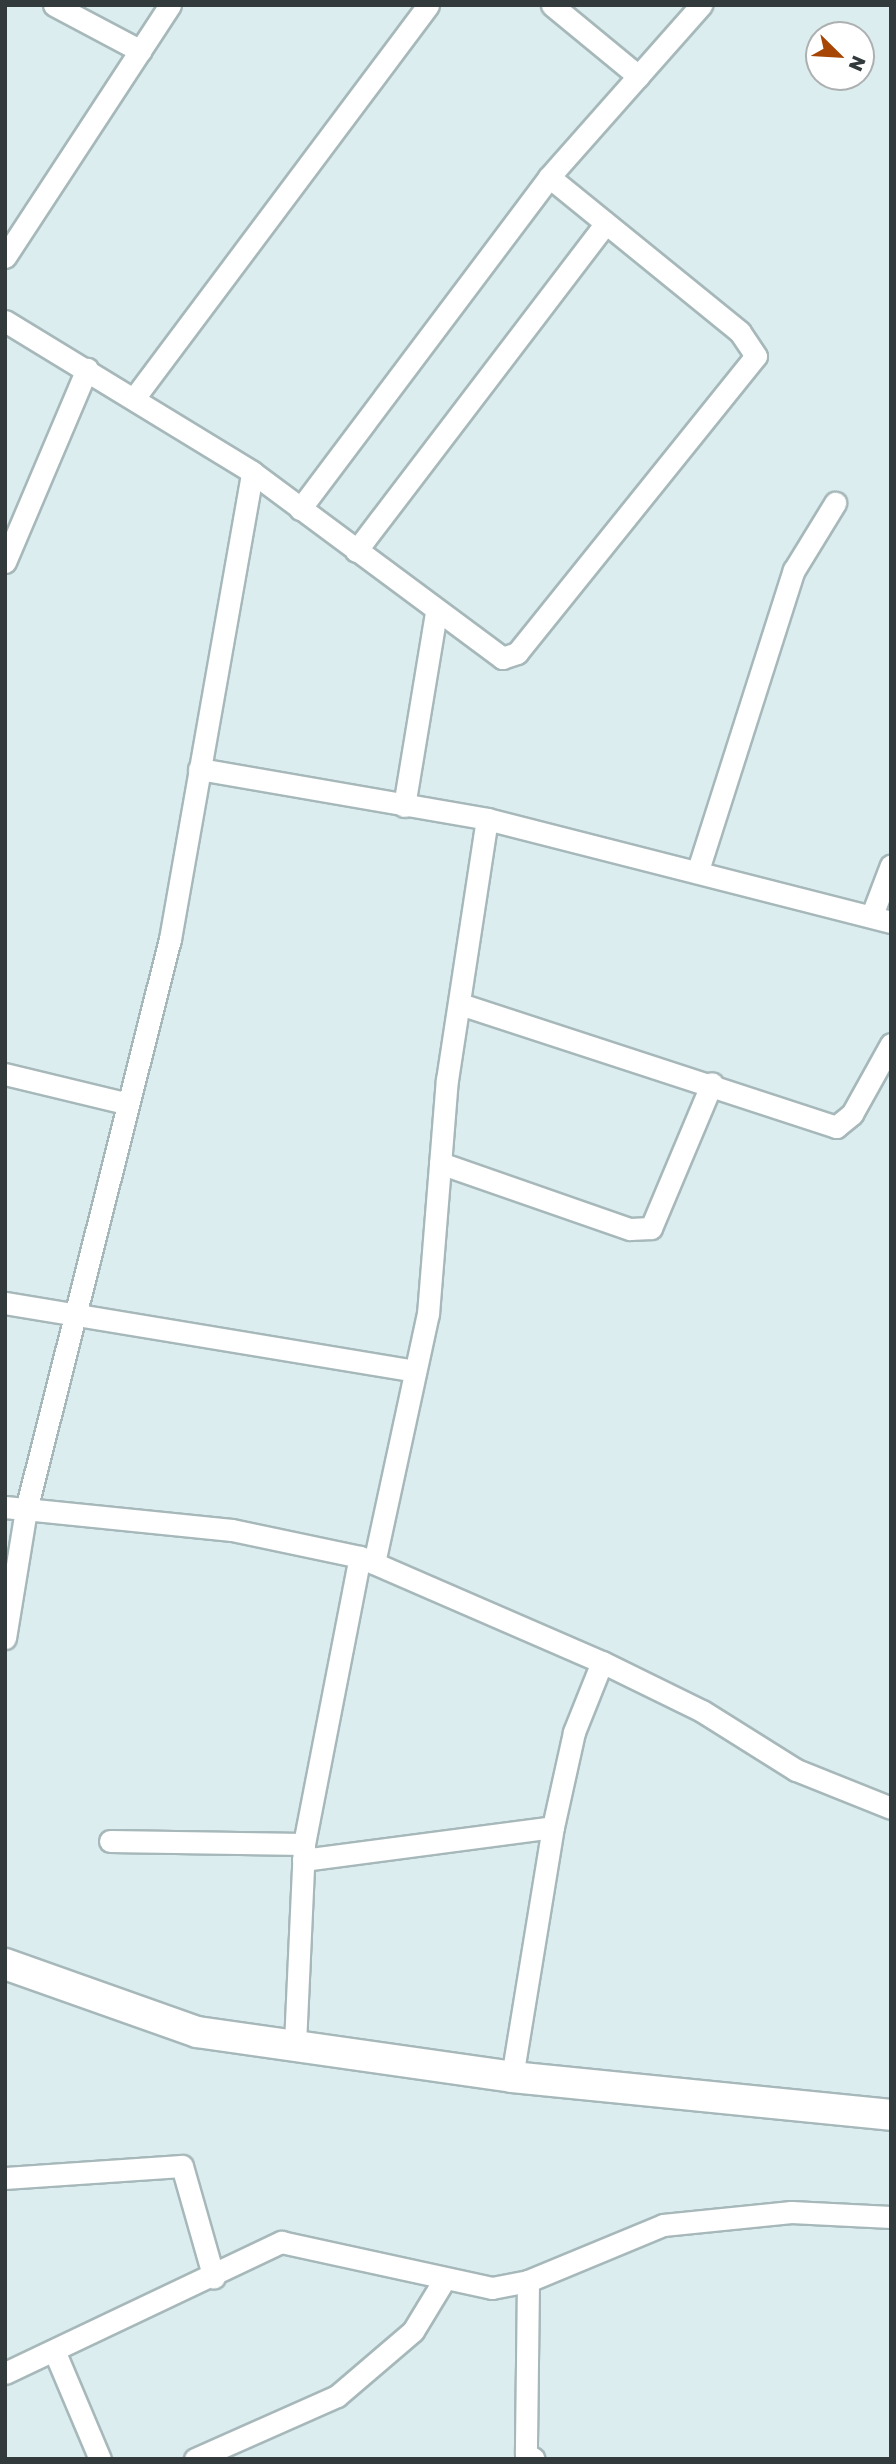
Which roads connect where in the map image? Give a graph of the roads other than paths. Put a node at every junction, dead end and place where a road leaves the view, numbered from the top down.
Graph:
1 (54, 5) edge
2 (170, 5) edge
3 (428, 5) edge
4 (552, 5) edge
5 (701, 5) edge
6 (141, 51) junction
7 (638, 76) junction
8 (549, 177) junction
9 (606, 223) junction
10 (5, 257) edge
11 (5, 321) edge
12 (87, 369) junction
13 (135, 397) junction
14 (252, 472) junction
15 (835, 503) dead end
16 (300, 509) junction
17 (356, 551) junction
18 (5, 562) edge
19 (436, 612) junction
20 (199, 769) junction
21 (404, 806) junction
22 (487, 819) junction
23 (891, 865) edge
24 (698, 870) junction
25 (881, 919) edge
26 (460, 1004) junction
27 (891, 1044) edge
28 (5, 1074) edge
29 (712, 1083) junction
30 (125, 1103) junction
31 (440, 1163) junction
32 (5, 1303) edge
33 (74, 1315) junction
34 (414, 1371) junction
35 (15, 1508) edge
36 (367, 1560) junction
37 (5, 1638) edge
38 (603, 1662) junction
39 (891, 1808) edge
40 (553, 1827) junction
41 (110, 1841) dead end
42 (303, 1852) junction
43 (5, 1964) edge
44 (295, 2044) junction
45 (512, 2077) junction
46 (891, 2115) edge
47 (5, 2178) edge
48 (891, 2217) edge
49 (214, 2278) junction
50 (444, 2280) junction
51 (528, 2281) junction
52 (55, 2355) junction
53 (5, 2373) edge
54 (100, 2459) edge
55 (195, 2459) edge
56 (534, 2459) edge

1 - 6 street
2 - 6 street
3 - 13 street
4 - 7 street
5 - 7 street
6 - 10 street
7 - 8 street
8 - 9 street
8 - 16 street
9 - 17 street
9 - 19 street
11 - 12 street
12 - 13 street
12 - 18 street
13 - 14 street
14 - 16 street
14 - 20 street
15 - 24 street
16 - 17 street
17 - 19 street
19 - 21 street
20 - 21 street
20 - 30 street
21 - 22 street
22 - 24 street
22 - 26 street
23 - 25 street
24 - 25 street
26 - 29 street
26 - 31 street
27 - 29 street
28 - 30 street
29 - 31 street
30 - 33 street
31 - 34 street
32 - 33 street
33 - 34 street
33 - 35 street
34 - 36 street
35 - 36 street
35 - 37 street
36 - 38 street
36 - 42 street
38 - 39 street
38 - 40 street
40 - 42 street
40 - 45 street
41 - 42 street
42 - 44 street
43 - 44 street
44 - 45 street
45 - 46 street
47 - 49 street
48 - 51 street
49 - 50 street
49 - 52 street
50 - 51 street
50 - 55 street
51 - 56 street
52 - 53 street
52 - 54 street

